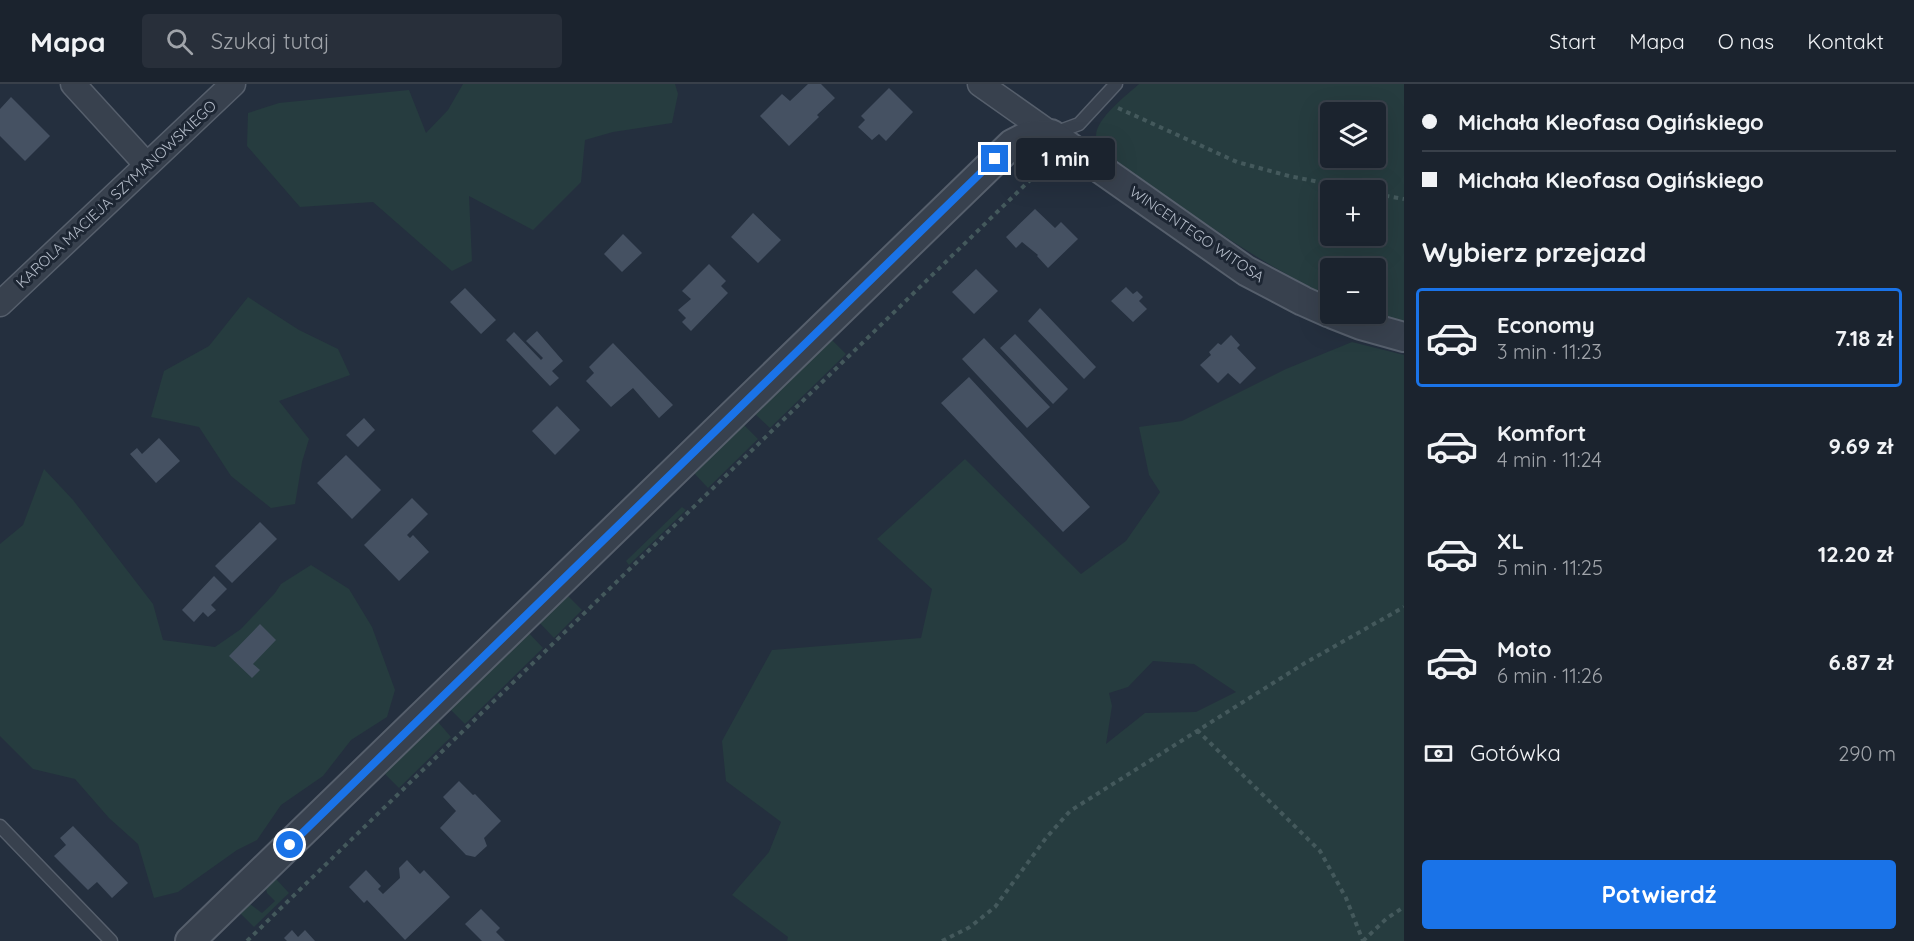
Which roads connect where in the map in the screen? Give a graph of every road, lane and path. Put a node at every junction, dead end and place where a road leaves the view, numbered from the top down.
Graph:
1 (73, 84) edge
2 (233, 84) edge
3 (980, 84) edge
4 (1116, 84) edge
5 (1100, 103) junction
6 (1051, 134) junction
7 (1090, 161) junction
8 (146, 164) junction
9 (1320, 182) edge
10 (1386, 196) edge
11 (1404, 199) edge
12 (0, 304) edge
13 (1320, 308) edge
14 (1358, 324) edge
15 (1404, 337) edge
16 (1404, 608) edge
17 (1197, 730) junction
18 (0, 826) edge
19 (1404, 907) edge
20 (111, 941) edge
21 (190, 941) edge
22 (247, 941) edge
23 (942, 941) edge
24 (1363, 941) edge

1 - 8 street
2 - 8 street, KAROLA MACIEJA SZYMANOWSKIEGO
3 - 6 street, WINCENTEGO WITOSA
4 - 5 lane
5 - 6 lane
5 - 9 path
6 - 7 street, WINCENTEGO WITOSA
6 - 21 street
7 - 13 street, WINCENTEGO WITOSA
7 - 22 path
8 - 12 street, KAROLA MACIEJA SZYMANOWSKIEGO
10 - 11 path
14 - 15 street, WINCENTEGO WITOSA
16 - 17 path
17 - 23 path
17 - 24 path
18 - 20 lane
19 - 24 path

